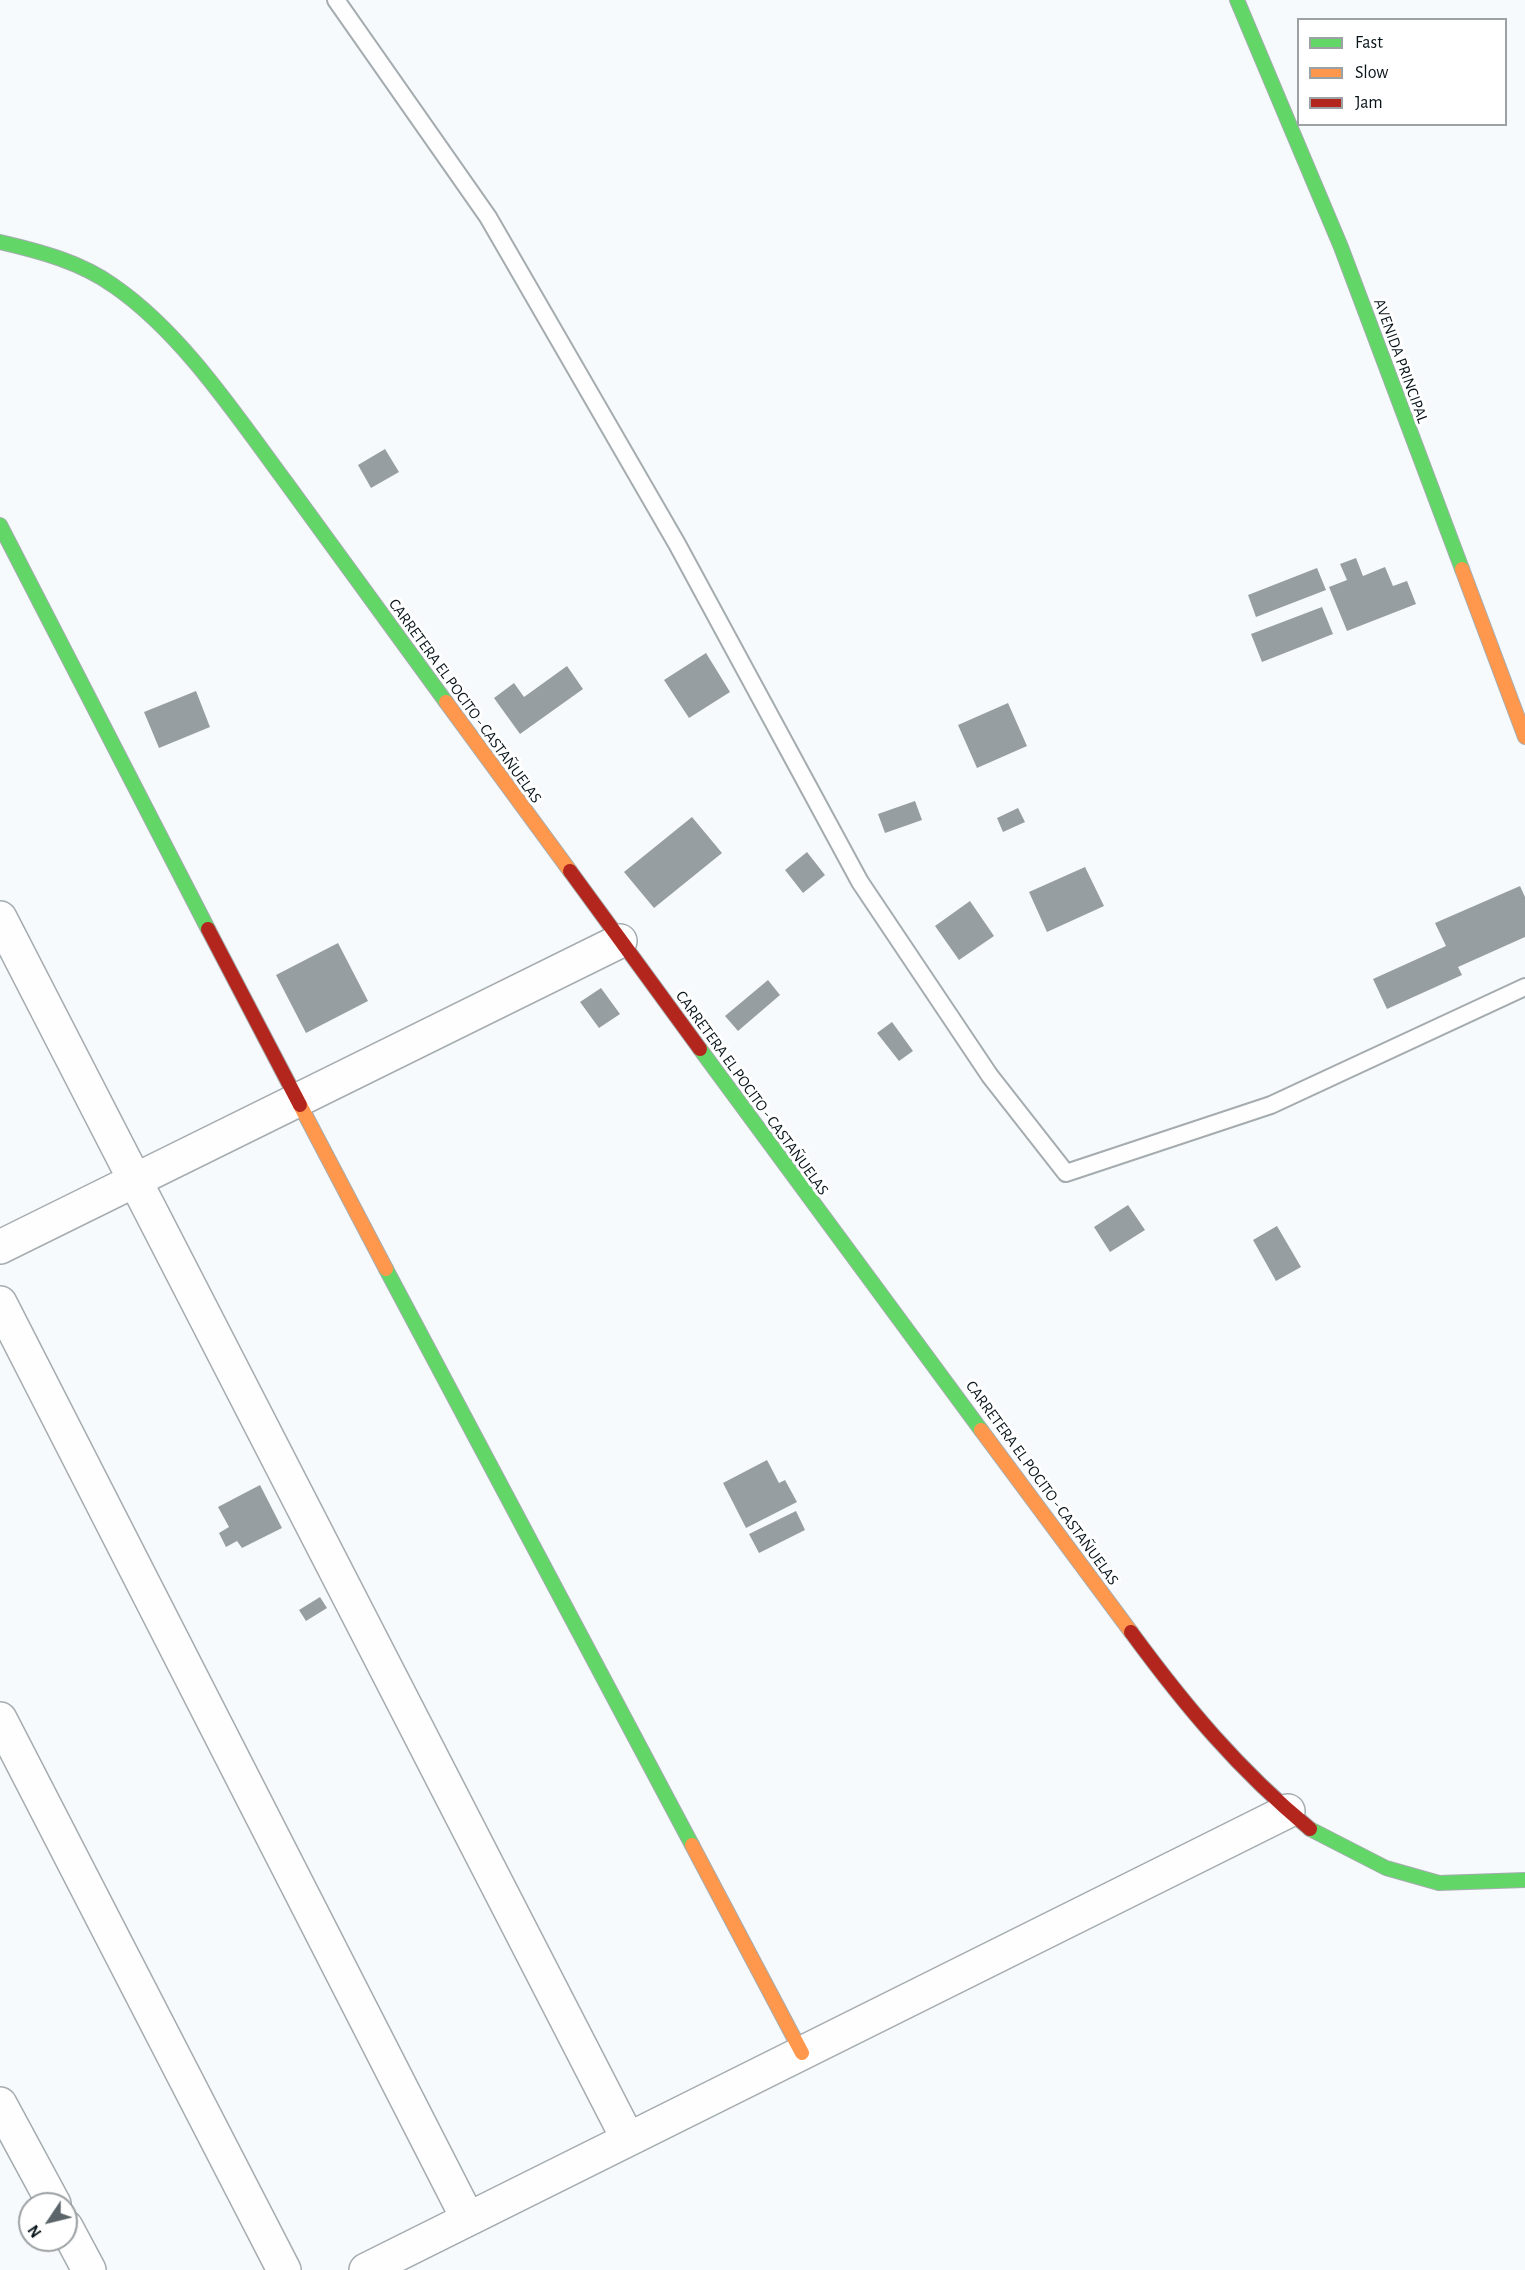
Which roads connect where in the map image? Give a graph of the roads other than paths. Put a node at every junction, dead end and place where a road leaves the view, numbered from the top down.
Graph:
1 (336, 0) edge
2 (1237, 0) edge
3 (0, 242) edge
4 (0, 525) edge
5 (1525, 737) edge
6 (0, 918) edge
7 (620, 941) junction
8 (1525, 987) edge
9 (297, 1100) junction
10 (137, 1179) junction
11 (0, 1247) edge
12 (0, 1303) edge
13 (0, 1719) edge
14 (1288, 1811) junction
15 (1525, 1880) edge
16 (802, 2053) junction
17 (0, 2104) edge
18 (628, 2139) junction
19 (48, 2192) edge
20 (468, 2219) junction
21 (78, 2249) edge
22 (89, 2270) edge
23 (284, 2270) edge
24 (366, 2270) edge

1 - 8 lane
2 - 5 main road, AVENIDA PRINCIPAL
3 - 7 main road, CARRETERA EL POCITO - CASTAÑUELAS
4 - 9 main road
6 - 10 street
7 - 9 street
7 - 14 main road, CARRETERA EL POCITO - CASTAÑUELAS
9 - 10 street
9 - 16 main road
10 - 11 street
10 - 18 street
12 - 20 street
13 - 23 street
14 - 15 main road, CARRETERA EL POCITO - CASTAÑUELAS
14 - 16 street
16 - 18 street
17 - 19 street
18 - 20 street
20 - 24 street
21 - 22 street

